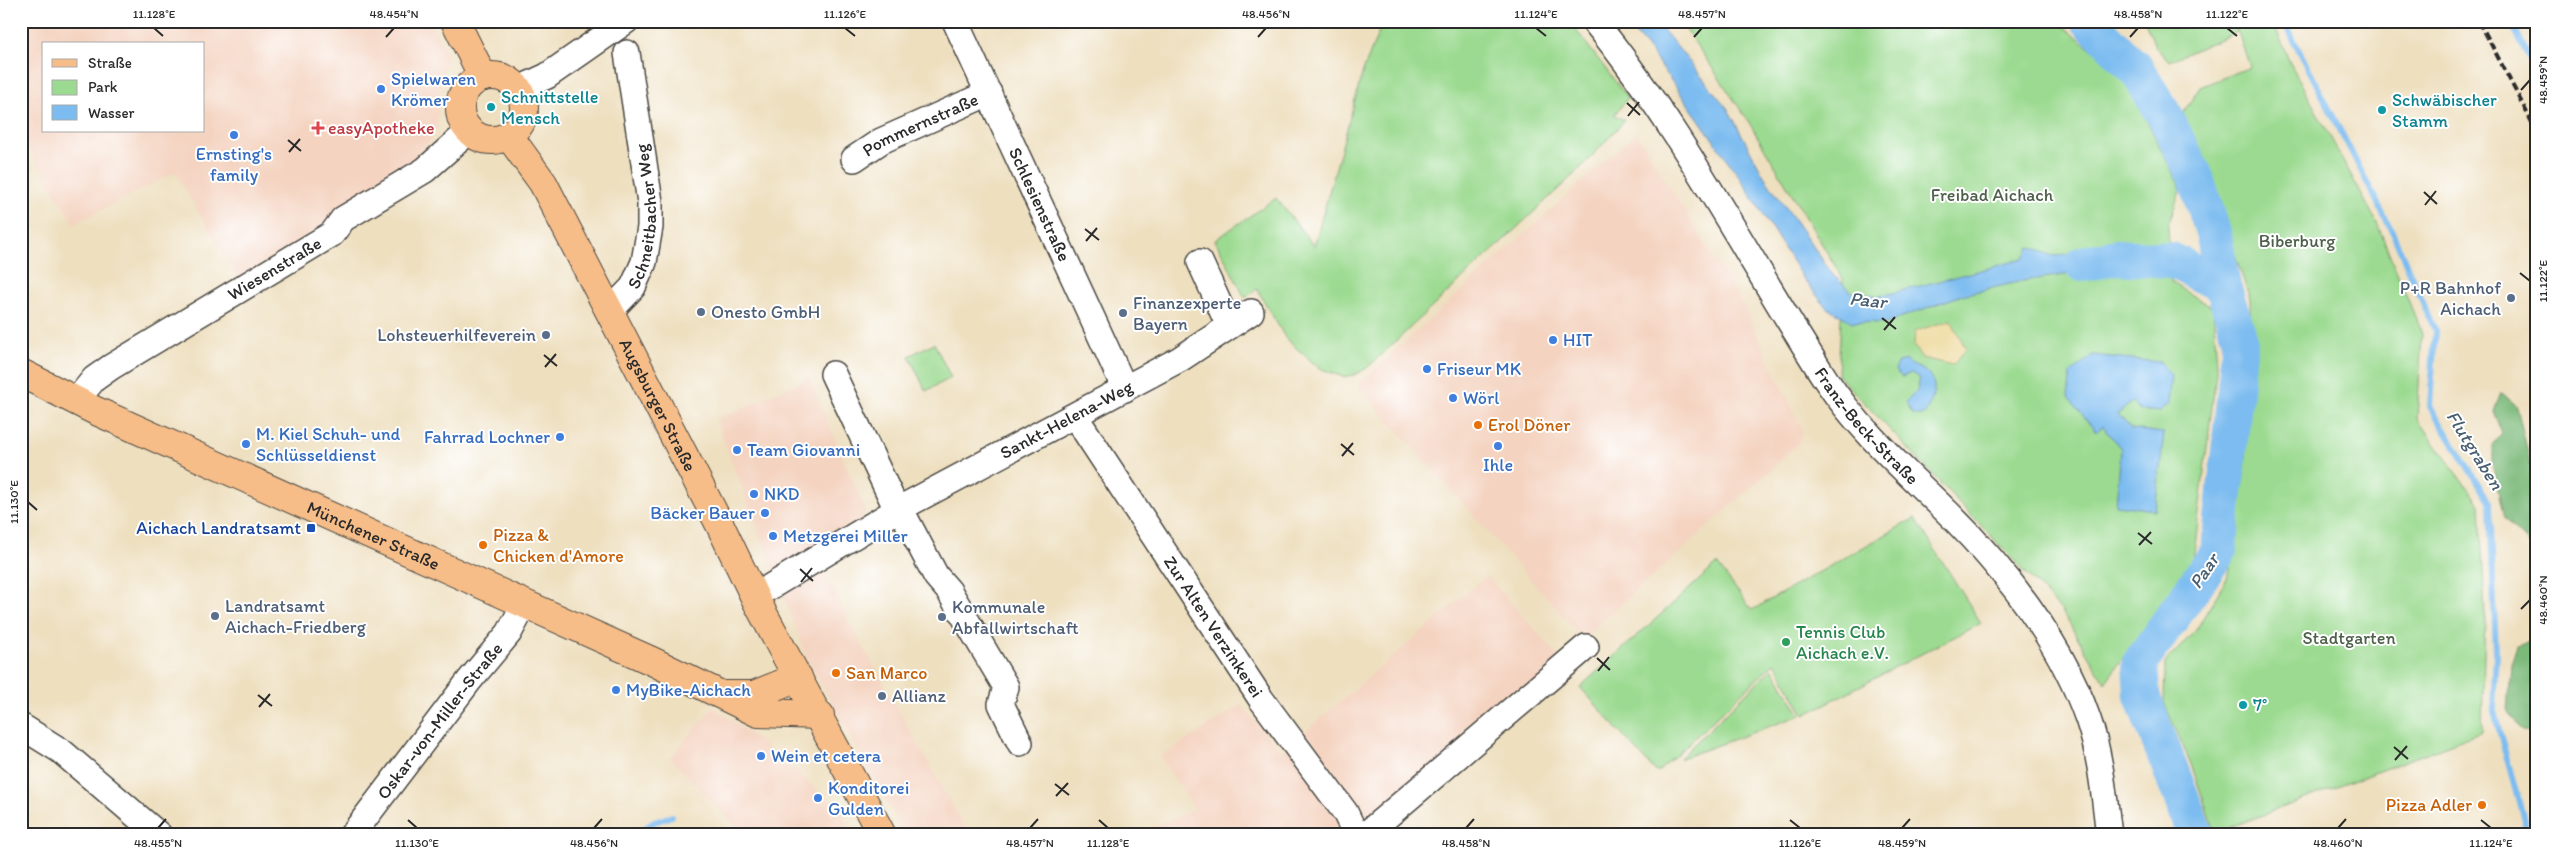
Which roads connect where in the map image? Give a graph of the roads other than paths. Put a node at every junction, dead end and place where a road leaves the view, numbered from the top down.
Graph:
1 (456, 21) edge
2 (955, 21) edge
3 (1594, 21) edge
4 (623, 22) edge
5 (627, 53) dead end
6 (483, 77) junction
7 (519, 89) junction
8 (988, 93) junction
9 (470, 132) junction
10 (509, 136) junction
11 (854, 159) dead end
12 (1200, 262) dead end
13 (610, 311) junction
14 (1251, 312) dead end
15 (1229, 326) junction
16 (21, 373) edge
17 (833, 374) dead end
18 (1125, 390) junction
19 (76, 401) junction
20 (1075, 416) junction
21 (898, 509) junction
22 (755, 596) junction
23 (524, 605) junction
24 (1586, 647) dead end
25 (798, 677) junction
26 (725, 695) junction
27 (820, 715) junction
28 (21, 726) edge
29 (1020, 743) dead end
30 (159, 835) edge
31 (352, 835) edge
32 (882, 835) edge
33 (1356, 835) edge
34 (1365, 835) edge
35 (2109, 835) edge

1 - 6 main road
2 - 8 street, Schlesienstraße
3 - 35 street, Franz-Beck-Straße
4 - 7 street
5 - 13 street, Schneitbacher Weg
6 - 7 main road
6 - 9 main road
7 - 10 main road
8 - 11 street, Pommernstraße
8 - 18 street, Schlesienstraße
9 - 10 main road
9 - 19 street, Wiesenstraße
10 - 13 main road, Augsburger Straße
12 - 15 street
13 - 22 main road, Augsburger Straße
14 - 15 street, Sankt-Helena-Weg
15 - 18 street, Sankt-Helena-Weg
16 - 19 main road, Münchener Straße
17 - 21 street
18 - 20 street, Sankt-Helena-Weg
19 - 23 main road, Münchener Straße
20 - 21 street, Sankt-Helena-Weg
20 - 33 street, Zur Alten Verzinkerei
21 - 22 street, Sankt-Helena-Weg
21 - 29 street
22 - 25 main road, Augsburger Straße
23 - 26 main road, Münchener Straße
23 - 31 street, Oskar-von-Miller-Straße
24 - 34 street
25 - 26 main road, Münchener Straße
25 - 27 main road, Augsburger Straße
26 - 27 main road, Münchener Straße
27 - 32 main road, Augsburger Straße
28 - 30 street

